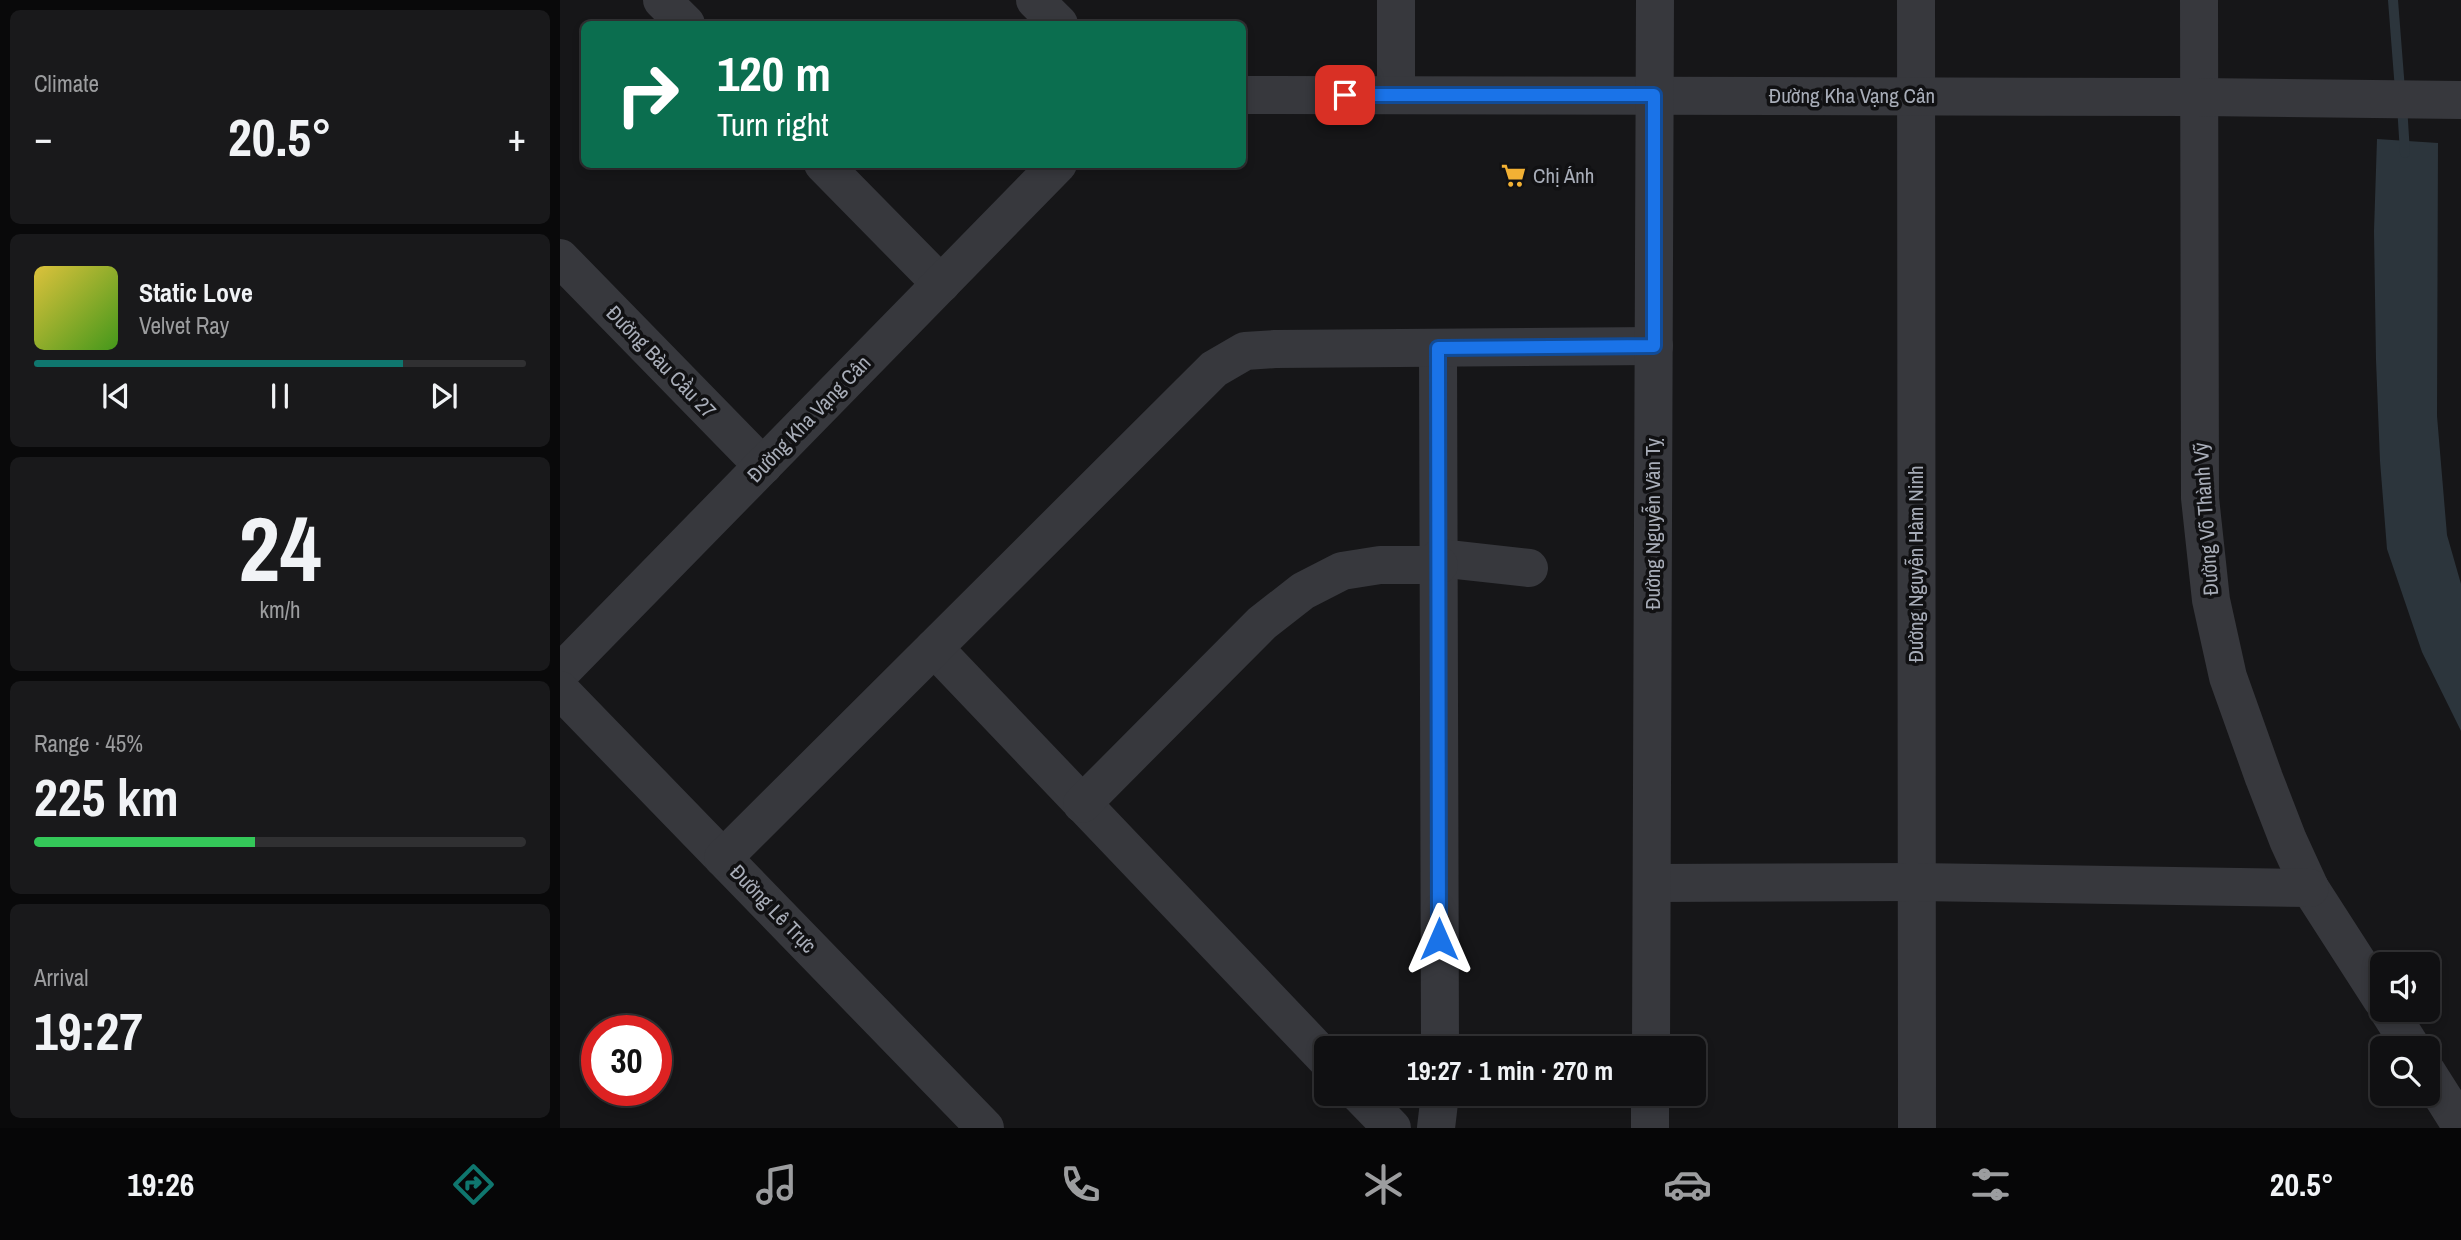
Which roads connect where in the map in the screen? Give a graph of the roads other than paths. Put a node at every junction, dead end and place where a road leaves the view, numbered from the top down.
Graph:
1 (662, 0) edge
2 (1035, 0) edge
3 (1396, 0) edge
4 (1655, 0) edge
5 (1916, 0) edge
6 (2199, 0) edge
7 (683, 21) edge
8 (1056, 21) edge
9 (1246, 95) edge
10 (1396, 95) junction
11 (1654, 95) junction
12 (1916, 96) junction
13 (2199, 97) junction
14 (2456, 100) edge
15 (827, 168) edge
16 (1054, 168) edge
17 (560, 258) edge
18 (941, 284) junction
19 (1654, 346) junction
20 (1438, 348) junction
21 (763, 466) junction
22 (1439, 561) junction
23 (1529, 568) dead end
24 (934, 648) junction
25 (560, 673) edge
26 (560, 690) edge
27 (1082, 804) junction
28 (723, 858) junction
29 (1916, 882) junction
30 (1652, 883) junction
31 (2311, 888) junction
32 (2370, 981) edge
33 (1440, 1036) edge
34 (1651, 1036) edge
35 (1314, 1046) edge
36 (2440, 1093) edge
37 (1371, 1106) edge
38 (1440, 1106) edge
39 (1650, 1106) edge
40 (2461, 1126) edge
41 (985, 1128) edge
42 (1392, 1128) edge
43 (1436, 1128) edge
44 (1650, 1128) edge
45 (1917, 1128) edge

1 - 7 street
2 - 8 street
3 - 10 street
4 - 11 street, Đường Nguyễn Văn Tỵ
5 - 12 street, Đường Nguyễn Hàm Ninh
6 - 13 street, Đường Võ Thành Vỹ
9 - 10 street, Đường Kha Vạng Cân
10 - 11 street, Đường Kha Vạng Cân
11 - 12 street, Đường Kha Vạng Cân
11 - 19 street, Đường Nguyễn Văn Tỵ
12 - 13 street, Đường Kha Vạng Cân
12 - 29 street, Đường Nguyễn Hàm Ninh
13 - 14 street, Đường Kha Vạng Cân
13 - 31 street, Đường Võ Thành Vỹ
15 - 18 street
16 - 18 street, Đường Kha Vạng Cân
17 - 21 street, Đường Bàu Cầu 27
18 - 21 street, Đường Kha Vạng Cân
19 - 20 street
19 - 30 street, Đường Nguyễn Văn Tỵ
20 - 22 street
20 - 24 street
21 - 25 street, Đường Kha Vạng Cân
22 - 23 street
22 - 27 street
22 - 33 street
24 - 27 street
24 - 28 street
26 - 28 street, Đường Lê Trực
27 - 35 street
28 - 41 street, Đường Lê Trực
29 - 30 street
29 - 31 street
29 - 45 street, Đường Nguyễn Hàm Ninh
30 - 34 street, Đường Nguyễn Văn Tỵ
31 - 32 street, Đường Võ Thành Vỹ
36 - 40 street
37 - 42 street
38 - 43 street
39 - 44 street

